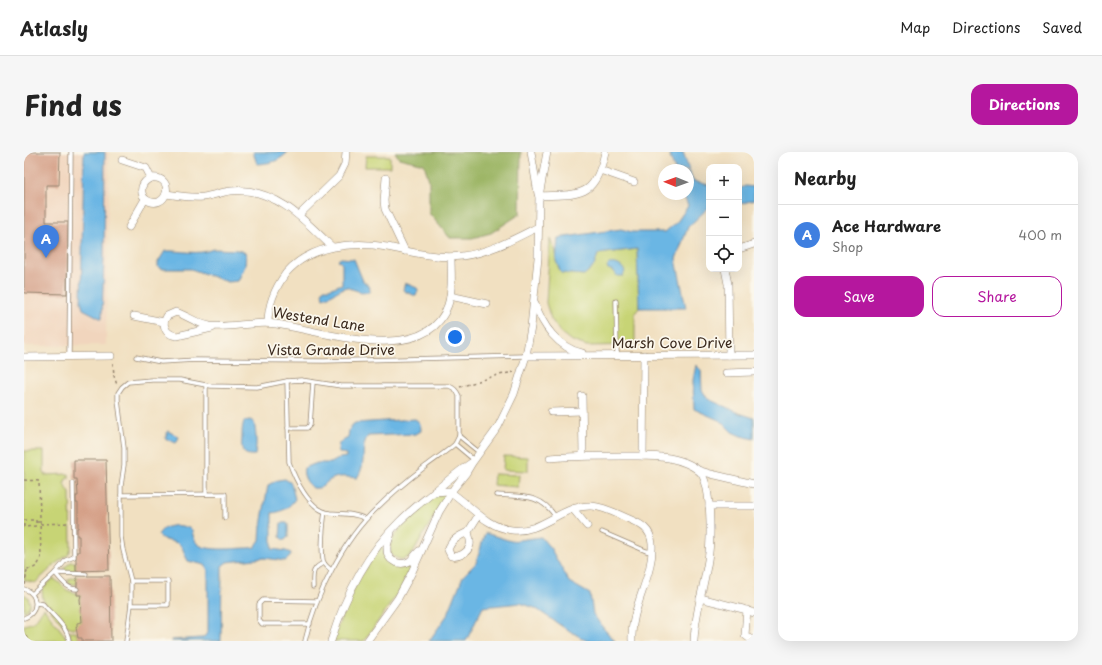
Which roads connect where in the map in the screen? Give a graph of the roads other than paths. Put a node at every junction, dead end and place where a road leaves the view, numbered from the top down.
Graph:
1 (71, 152) edge
2 (346, 152) edge
3 (531, 152) edge
4 (547, 152) edge
5 (605, 152) edge
6 (122, 160) dead end
7 (600, 170) junction
8 (151, 178) junction
9 (386, 178) dead end
10 (634, 182) dead end
11 (166, 194) junction
12 (538, 196) junction
13 (145, 199) junction
14 (299, 215) junction
15 (129, 227) dead end
16 (538, 227) junction
17 (754, 244) edge
18 (332, 247) junction
19 (742, 248) edge
20 (405, 251) junction
21 (451, 257) junction
22 (726, 272) edge
23 (450, 296) junction
24 (534, 299) junction
25 (616, 301) dead end
26 (487, 304) dead end
27 (134, 316) dead end
28 (164, 322) junction
29 (268, 323) junction
30 (218, 326) junction
31 (590, 355) junction
32 (617, 355) junction
33 (644, 355) junction
34 (728, 355) junction
35 (754, 355) edge
36 (69, 356) junction
37 (526, 356) junction
38 (24, 357) edge
39 (136, 357) dead end
40 (110, 358) road end
41 (754, 372) edge
42 (726, 373) dead end
43 (287, 381) junction
44 (313, 382) junction
45 (206, 386) junction
46 (582, 396) dead end
47 (582, 411) junction
48 (551, 412) dead end
49 (288, 428) junction
50 (459, 436) junction
51 (455, 444) junction
52 (480, 453) junction
53 (583, 456) junction
54 (643, 456) junction
55 (550, 458) dead end
56 (473, 461) junction
57 (695, 468) junction
58 (73, 483) dead end
59 (754, 484) edge
60 (434, 492) junction
61 (451, 492) junction
62 (206, 493) junction
63 (121, 495) junction
64 (497, 495) dead end
65 (709, 506) junction
66 (754, 506) edge
67 (573, 509) junction
68 (325, 512) junction
69 (478, 516) junction
70 (555, 516) junction
71 (225, 518) dead end
72 (366, 519) junction
73 (587, 526) dead end
74 (393, 529) junction
75 (468, 532) dead end
76 (602, 532) dead end
77 (422, 547) junction
78 (652, 552) junction
79 (324, 563) junction
80 (331, 570) junction
81 (55, 573) junction
82 (86, 574) dead end
83 (131, 581) junction
84 (313, 587) dead end
85 (24, 589) edge
86 (77, 589) dead end
87 (32, 594) junction
88 (700, 598) junction
89 (317, 601) junction
90 (36, 603) junction
91 (131, 605) junction
92 (746, 610) junction
93 (754, 613) edge
94 (24, 618) edge
95 (310, 624) junction
96 (24, 637) edge
97 (754, 639) edge
98 (28, 641) edge
99 (69, 641) edge
100 (126, 641) edge
101 (305, 641) edge
102 (331, 641) edge
103 (367, 641) edge
104 (632, 641) edge
105 (694, 641) edge

1 - 36 lane
2 - 14 street
3 - 12 street
4 - 12 street
5 - 7 street
6 - 8 street
7 - 10 street
7 - 12 street
8 - 11 street
8 - 13 street
9 - 20 street
11 - 13 street
11 - 14 street
12 - 16 street
13 - 15 street
14 - 18 street
16 - 21 street
16 - 24 street
17 - 19 street
18 - 20 street
18 - 29 street
20 - 21 street
21 - 23 street, Westend Lane
22 - 34 street
23 - 26 street
23 - 29 street, Westend Lane
24 - 31 street, Marsh Cove Drive
24 - 37 street
25 - 32 lane
27 - 28 street
28 - 30 street
28 - 30 street
29 - 30 street, Westend Lane
31 - 32 street, Marsh Cove Drive
31 - 37 street, Marsh Cove Drive
32 - 33 street, Marsh Cove Drive
33 - 34 street, Marsh Cove Drive
33 - 54 street
34 - 35 street, Marsh Cove Drive
36 - 38 street
36 - 40 street
37 - 39 lane, Vista Grande Drive
37 - 52 street
41 - 42 street
43 - 44 lane
43 - 45 lane
43 - 49 lane
44 - 49 lane
44 - 50 lane
45 - 62 lane
45 - 63 lane
46 - 47 street
47 - 48 street
47 - 53 street
49 - 68 lane
50 - 51 lane
50 - 52 lane
51 - 56 lane
51 - 72 lane
52 - 56 street
53 - 54 street
53 - 55 street
54 - 57 street
56 - 60 street
56 - 61 street
57 - 59 street
57 - 65 street
58 - 81 lane
60 - 61 street
60 - 74 street
61 - 69 street
61 - 77 street
62 - 63 lane
62 - 71 lane
63 - 83 lane
64 - 70 lane
65 - 66 street
65 - 88 street
67 - 70 street
67 - 73 street
67 - 78 street
68 - 72 lane
68 - 79 lane
69 - 70 street
69 - 75 street
72 - 80 lane
74 - 77 street
74 - 102 street
76 - 78 lane
77 - 103 street
78 - 104 street
79 - 80 lane
79 - 84 lane
80 - 89 lane
81 - 82 lane
81 - 86 lane
81 - 87 lane
83 - 91 lane
83 - 91 lane
85 - 87 lane
87 - 90 lane
88 - 92 street
88 - 105 street
89 - 95 lane
89 - 95 lane
90 - 94 lane
90 - 99 lane
91 - 100 lane
92 - 93 street
92 - 97 street
95 - 101 lane
96 - 98 lane

